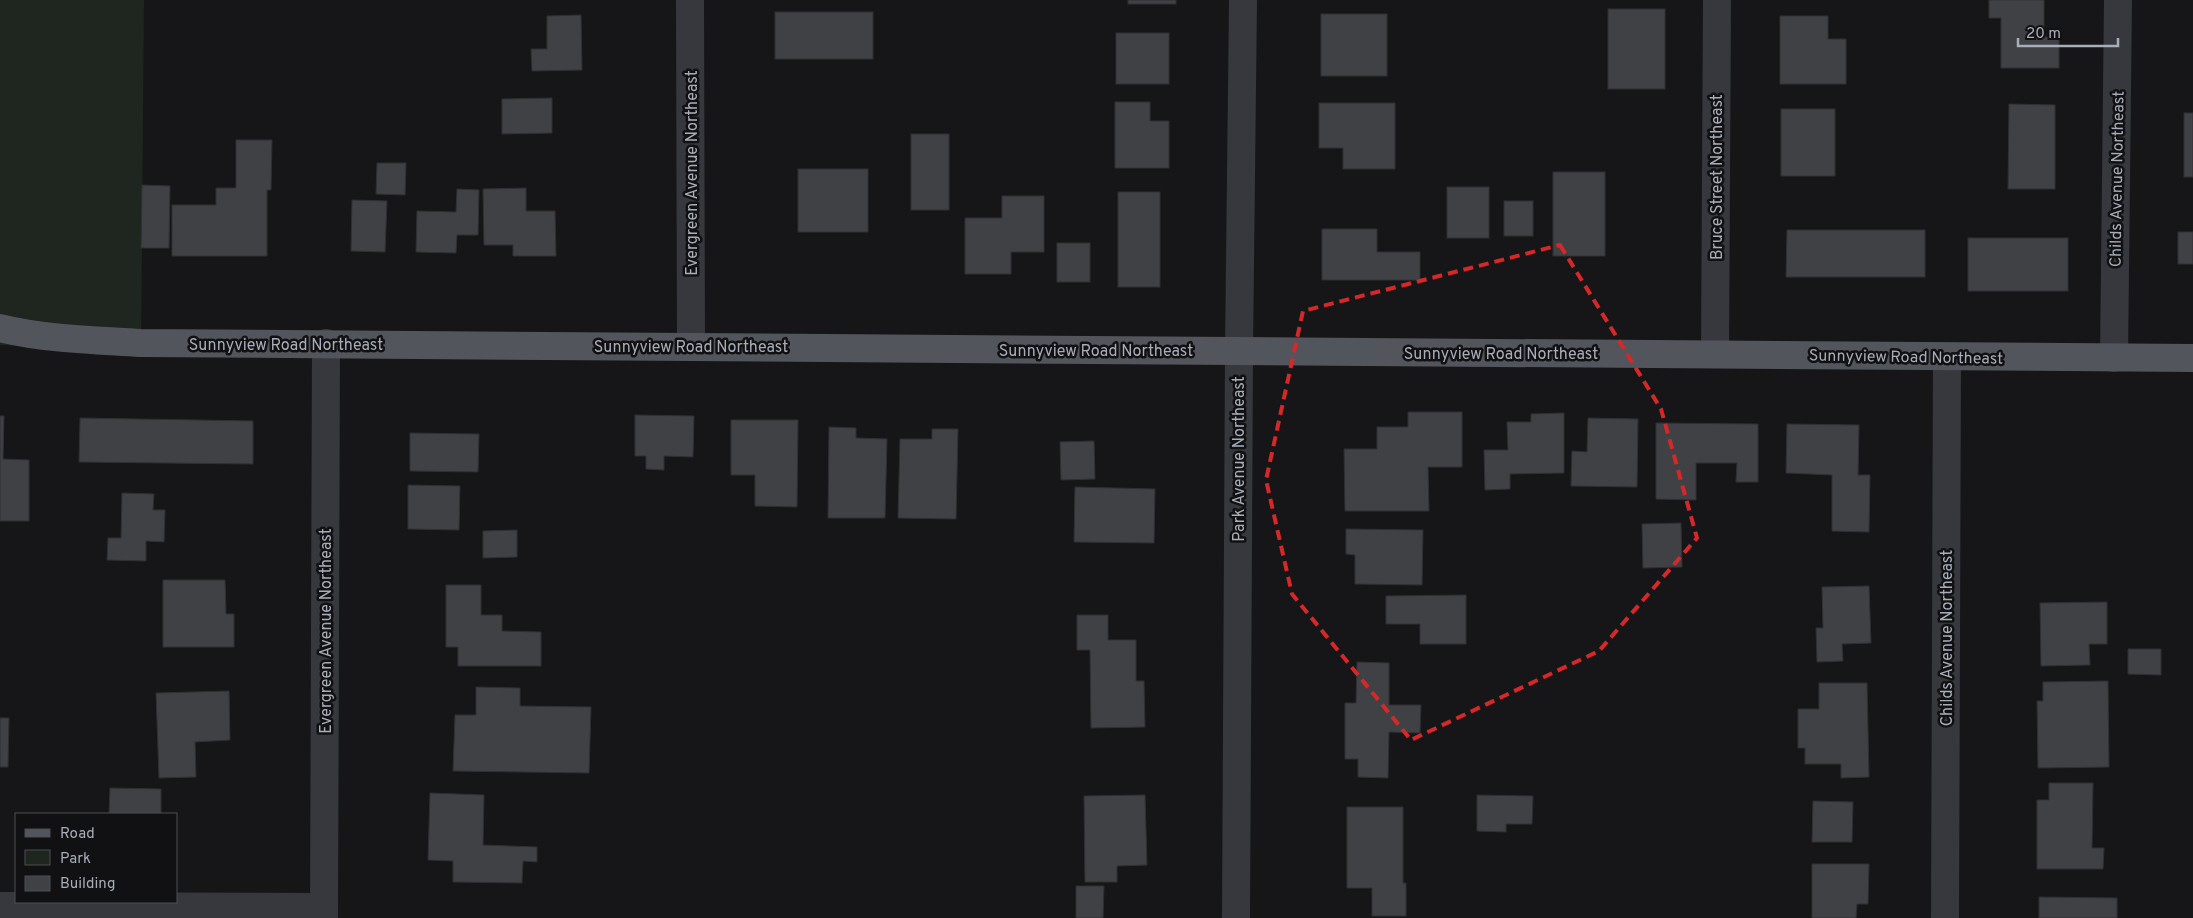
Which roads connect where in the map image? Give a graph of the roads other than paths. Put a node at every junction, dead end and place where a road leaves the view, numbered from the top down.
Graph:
1 (690, 0) edge
2 (1243, 0) edge
3 (1717, 0) edge
4 (2118, 0) edge
5 (0, 328) edge
6 (326, 343) junction
7 (691, 347) junction
8 (1239, 351) junction
9 (1715, 354) junction
10 (1948, 357) junction
11 (2114, 358) junction
12 (2193, 358) edge
13 (0, 906) edge
14 (324, 913) edge
15 (1236, 918) edge
16 (1945, 918) edge

1 - 7 street, Evergreen Avenue Northeast
2 - 8 street, Park Avenue Northeast
3 - 9 street, Bruce Street Northeast
4 - 11 street, Childs Avenue Northeast
5 - 6 main road, Sunnyview Road Northeast
6 - 7 main road, Sunnyview Road Northeast
6 - 14 street, Evergreen Avenue Northeast
7 - 8 main road, Sunnyview Road Northeast
8 - 9 main road, Sunnyview Road Northeast
8 - 15 street, Park Avenue Northeast
9 - 10 main road, Sunnyview Road Northeast
10 - 11 main road, Sunnyview Road Northeast
10 - 16 street, Childs Avenue Northeast
11 - 12 main road, Sunnyview Road Northeast
13 - 14 street

